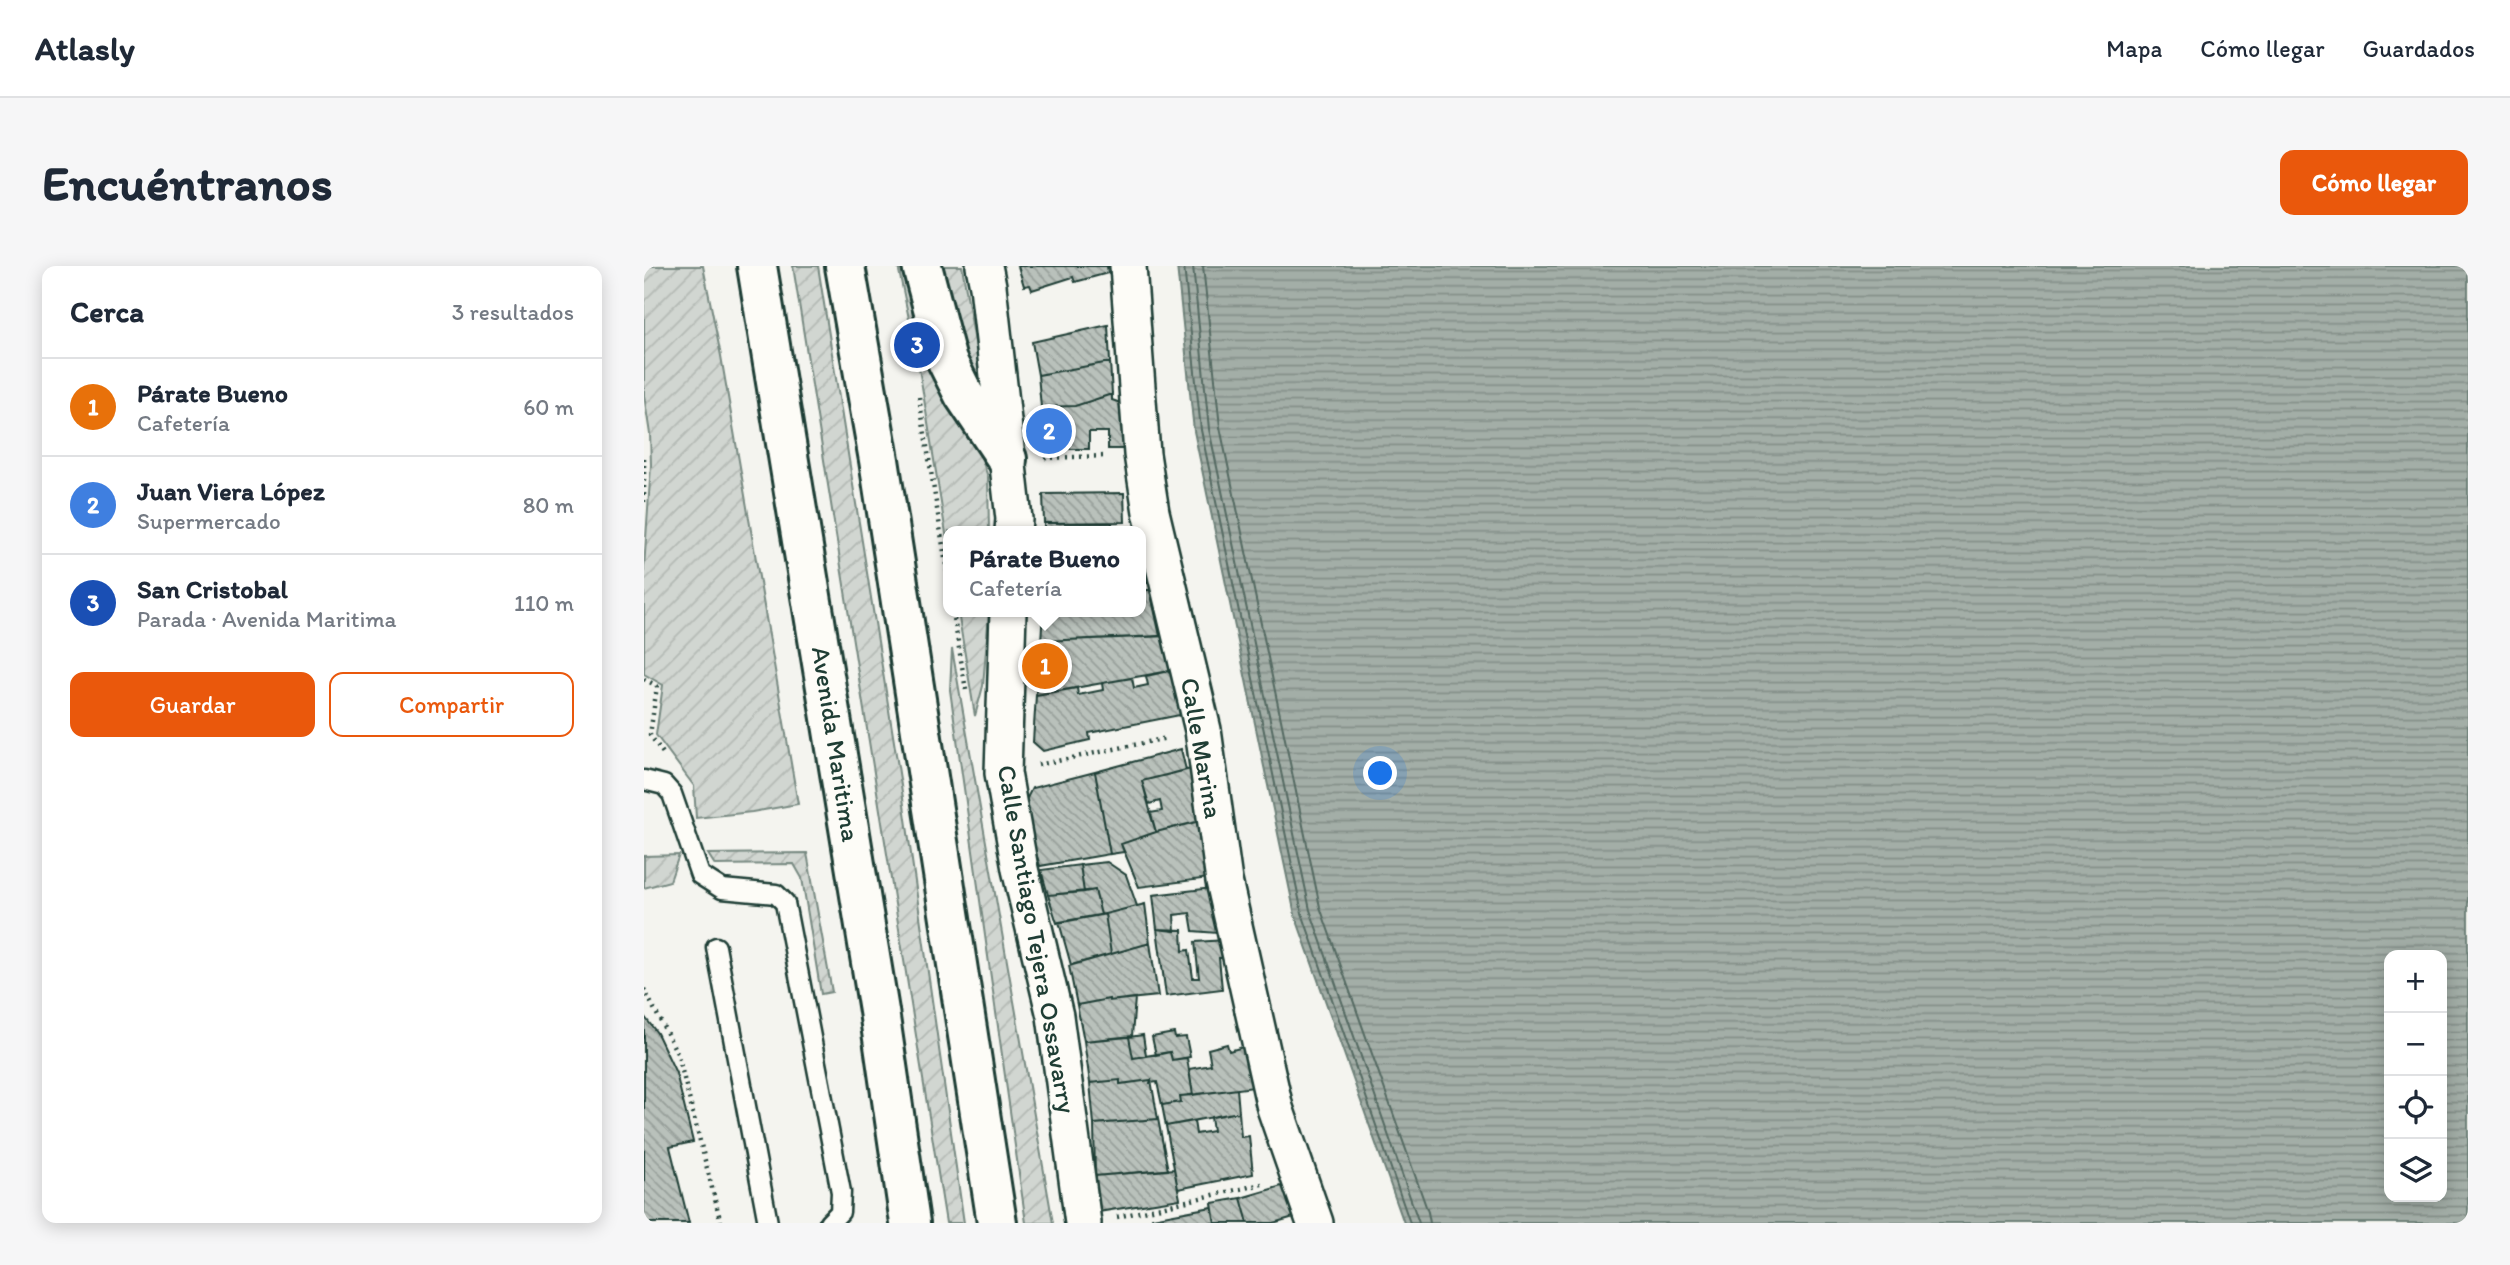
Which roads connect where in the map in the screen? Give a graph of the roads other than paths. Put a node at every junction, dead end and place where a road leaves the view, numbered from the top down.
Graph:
1 (757, 266) edge
2 (845, 266) edge
3 (922, 266) edge
4 (984, 266) edge
5 (1128, 266) edge
6 (1007, 459) junction
7 (1013, 526) edge
8 (1008, 617) edge
9 (644, 780) edge
10 (716, 947) dead end
11 (1094, 1222) edge
12 (768, 1223) edge
13 (829, 1223) edge
14 (910, 1223) edge
15 (997, 1223) edge
16 (1315, 1223) edge

1 - 14 highway, Avenida Maritima
2 - 15 highway
3 - 6 highway
4 - 6 street
5 - 16 street, Calle Marina
6 - 7 street
8 - 11 street, Calle Santiago Tejera Ossavarry
9 - 13 lane
10 - 12 lane

